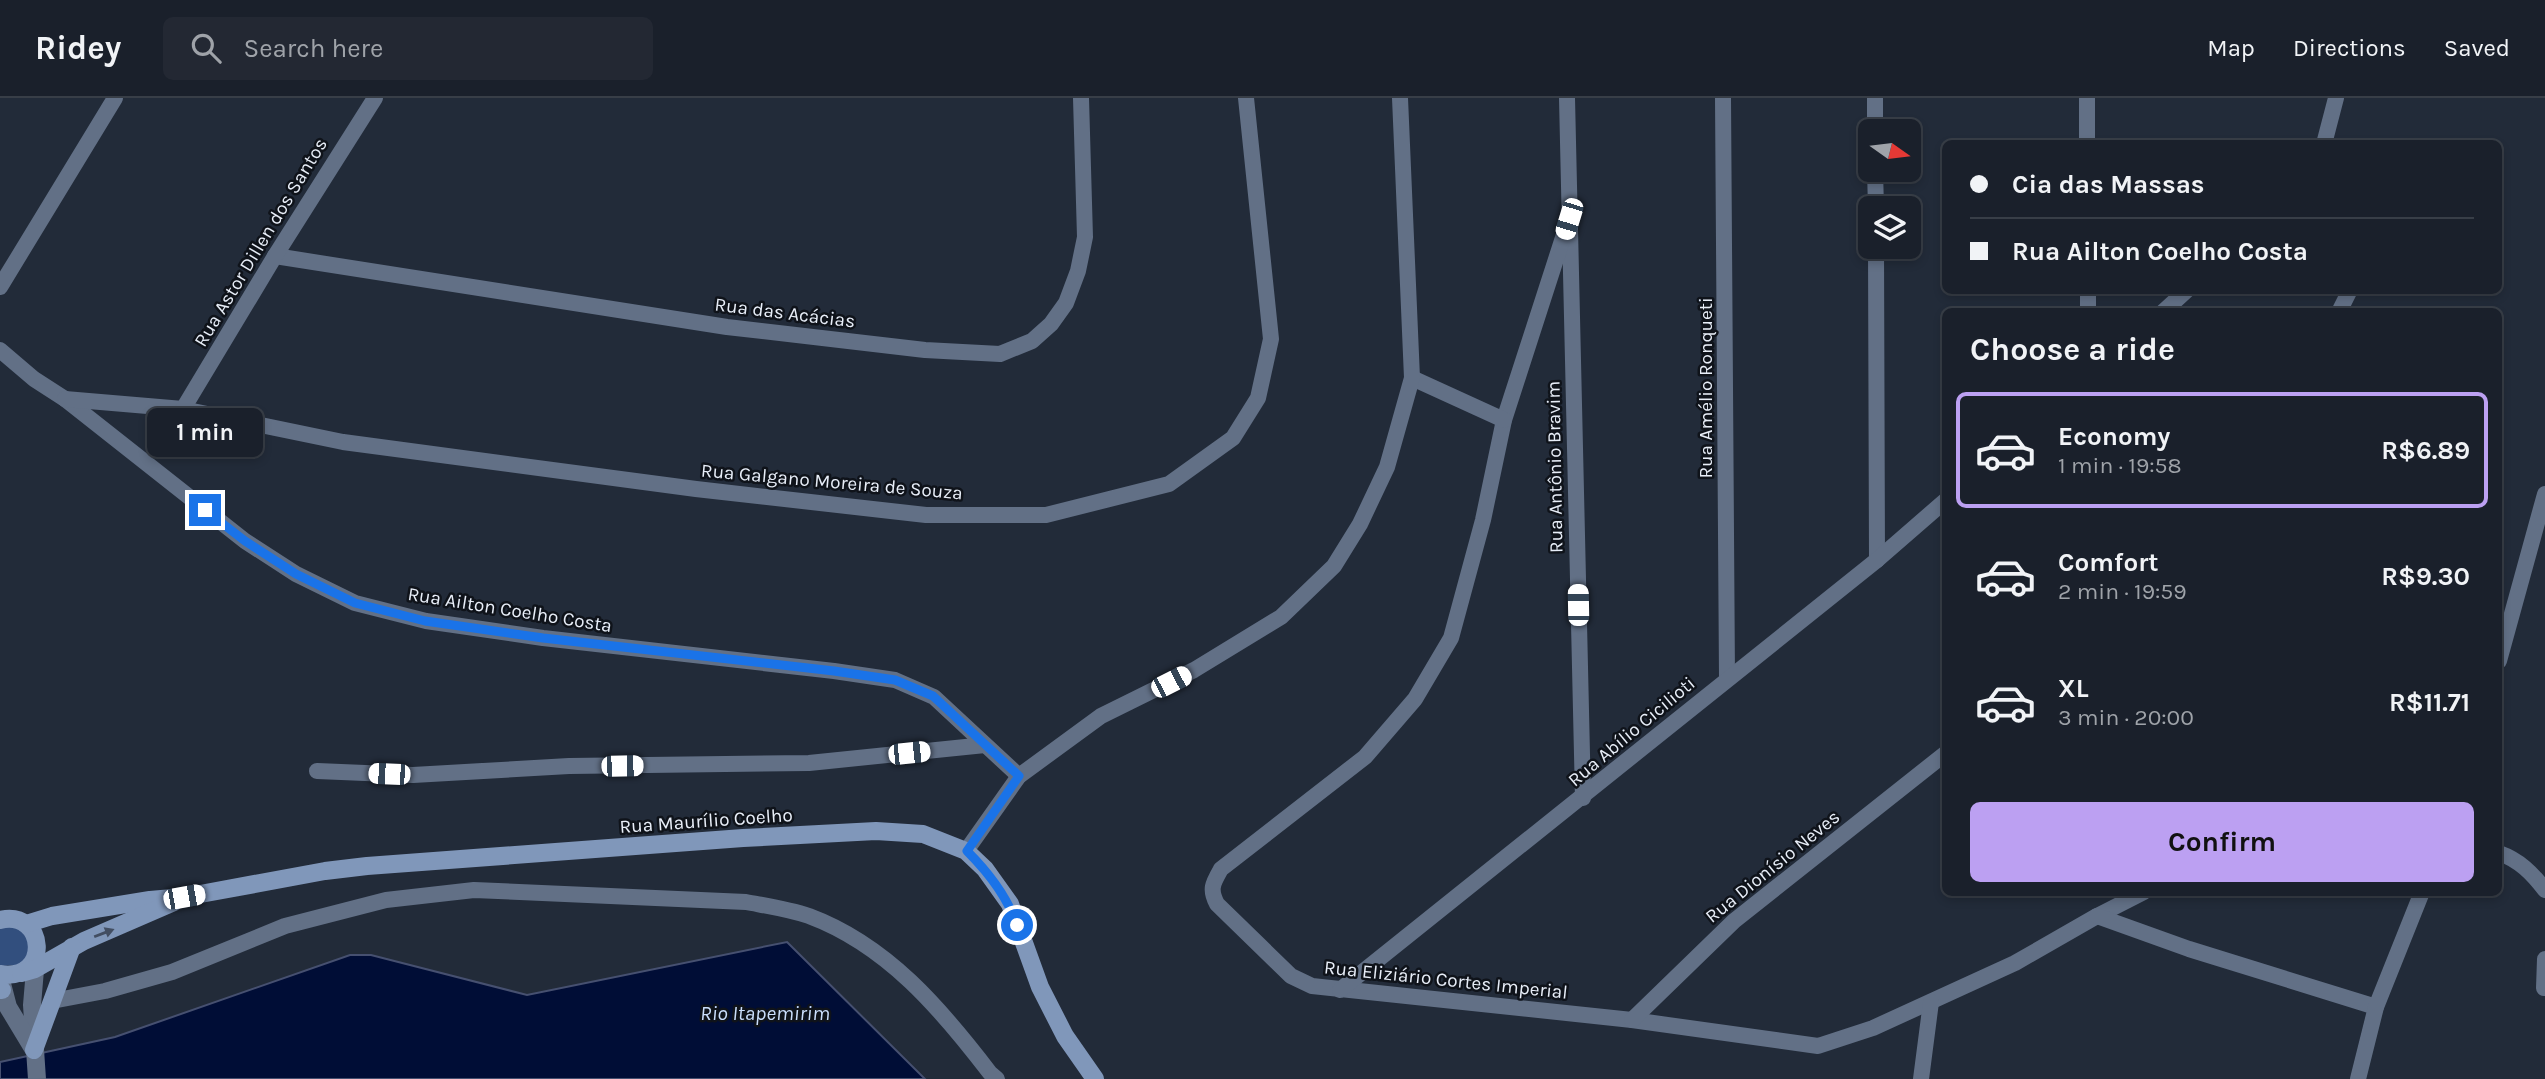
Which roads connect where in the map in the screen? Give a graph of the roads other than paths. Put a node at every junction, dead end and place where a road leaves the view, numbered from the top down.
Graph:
1 (115, 98) edge
2 (375, 98) edge
3 (1081, 98) edge
4 (1246, 98) edge
5 (1400, 98) edge
6 (1567, 98) edge
7 (1723, 98) edge
8 (1875, 98) edge
9 (2087, 98) edge
10 (2336, 98) edge
11 (1875, 119) edge
12 (2087, 140) edge
13 (2325, 140) edge
14 (1569, 219) junction
15 (275, 256) junction
16 (1876, 259) edge
17 (0, 287) edge
18 (2183, 294) edge
19 (2167, 308) edge
20 (0, 350) edge
21 (1412, 378) junction
22 (65, 399) junction
23 (183, 410) junction
24 (1504, 420) junction
25 (2545, 494) edge
26 (1942, 503) edge
27 (1877, 560) junction
28 (2502, 650) edge
29 (1727, 678) junction
30 (985, 745) junction
31 (1942, 756) edge
32 (317, 771) dead end
33 (1019, 776) junction
34 (1583, 797) junction
35 (967, 851) junction
36 (2502, 854) edge
37 (2545, 890) edge
38 (2136, 896) edge
39 (2420, 896) edge
40 (184, 897) junction
41 (2097, 916) junction
42 (9, 919) edge
43 (72, 947) junction
44 (2545, 959) edge
45 (30, 966) junction
46 (1, 983) edge
47 (2544, 988) edge
48 (1340, 990) junction
49 (51, 1001) junction
50 (1931, 1002) junction
51 (2376, 1007) junction
52 (1632, 1020) junction
53 (34, 1055) junction
54 (37, 1079) edge
55 (997, 1079) edge
56 (1095, 1079) edge
57 (1921, 1079) edge
58 (2358, 1079) edge

1 - 17 street
2 - 15 street, Rua Astor Dillen dos Santos
3 - 15 street, Rua das Acácias
4 - 23 street, Rua Galgano Moreira de Souza
5 - 21 street
6 - 14 street, Rua Antônio Bravim
7 - 29 street, Rua Amélio Ronqueti
8 - 11 street
9 - 12 street
10 - 13 street
14 - 24 street, Rua Eliziário Cortes Imperial
14 - 34 street, Rua Antônio Bravim
15 - 23 street, Rua Astor Dillen dos Santos
16 - 27 street
18 - 19 street
20 - 22 street, Rua Ailton Coelho Costa
21 - 24 street
21 - 33 street
22 - 23 street, Rua Galgano Moreira de Souza
22 - 30 street, Rua Ailton Coelho Costa
24 - 48 street, Rua Eliziário Cortes Imperial
25 - 28 street
26 - 27 street, Rua Abílio Cicilioti
27 - 29 street, Rua Abílio Cicilioti
29 - 34 street, Rua Abílio Cicilioti
30 - 32 street
30 - 33 street, Rua Ailton Coelho Costa
31 - 52 street, Rua Dionísio Neves
33 - 35 street
34 - 48 street, Rua Abílio Cicilioti
35 - 40 main road, Rua Maurílio Coelho
35 - 56 main road, Rua Maurílio Coelho
36 - 37 street
38 - 41 street, Rua Eliziário Cortes Imperial
39 - 51 street
40 - 42 main road
43 -> 40 main road
41 - 50 street, Rua Eliziário Cortes Imperial
41 - 51 street
42 - 45 main road
43 - 45 main road
43 - 49 main road
44 - 47 street
45 - 46 main road
45 - 53 street
46 - 53 street
48 - 52 street, Rua Eliziário Cortes Imperial
49 - 53 main road
49 - 55 street
50 - 52 street, Rua Eliziário Cortes Imperial
50 - 57 street
51 - 58 street
53 - 54 street

